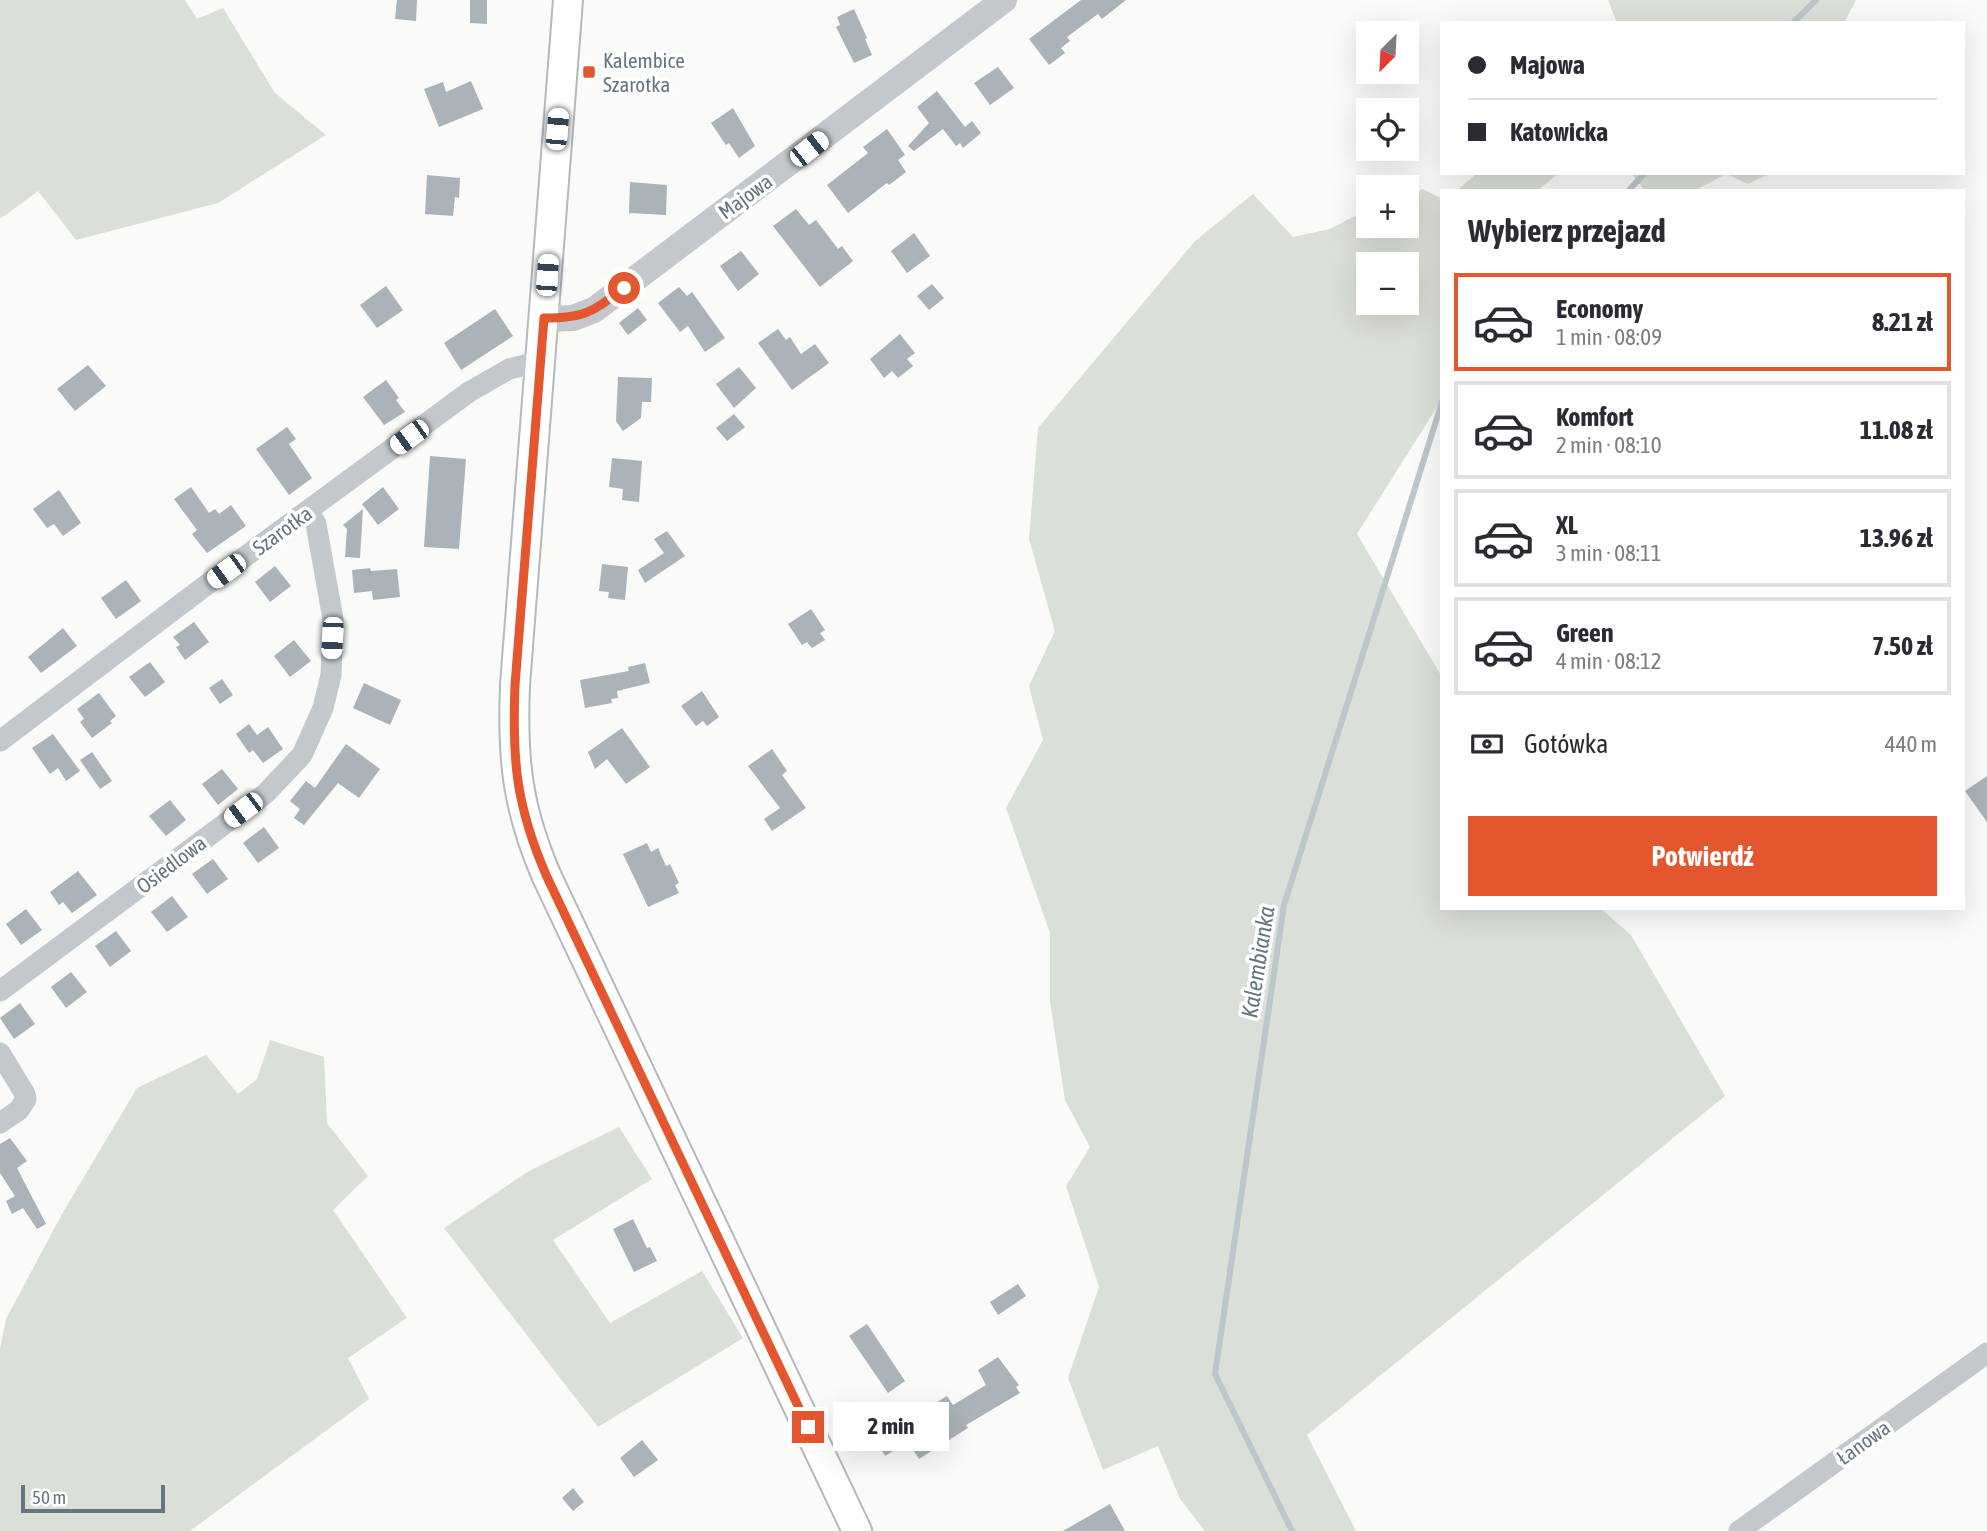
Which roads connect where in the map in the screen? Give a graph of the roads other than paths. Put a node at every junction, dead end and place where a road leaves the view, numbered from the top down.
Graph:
1 (568, 0) edge
2 (1004, 0) edge
3 (544, 318) junction
4 (541, 361) junction
5 (309, 511) junction
6 (0, 741) edge
7 (0, 991) edge
8 (0, 1053) edge
9 (0, 1123) edge
10 (1987, 1353) edge
11 (857, 1531) edge
12 (1739, 1531) edge

1 - 3 main road
2 - 3 street, Majowa
3 - 4 main road
4 - 5 street, Szarotka
4 - 11 main road
5 - 6 street, Szarotka
5 - 7 street, Osiedlowa
8 - 9 street
10 - 12 street, Łanowa

